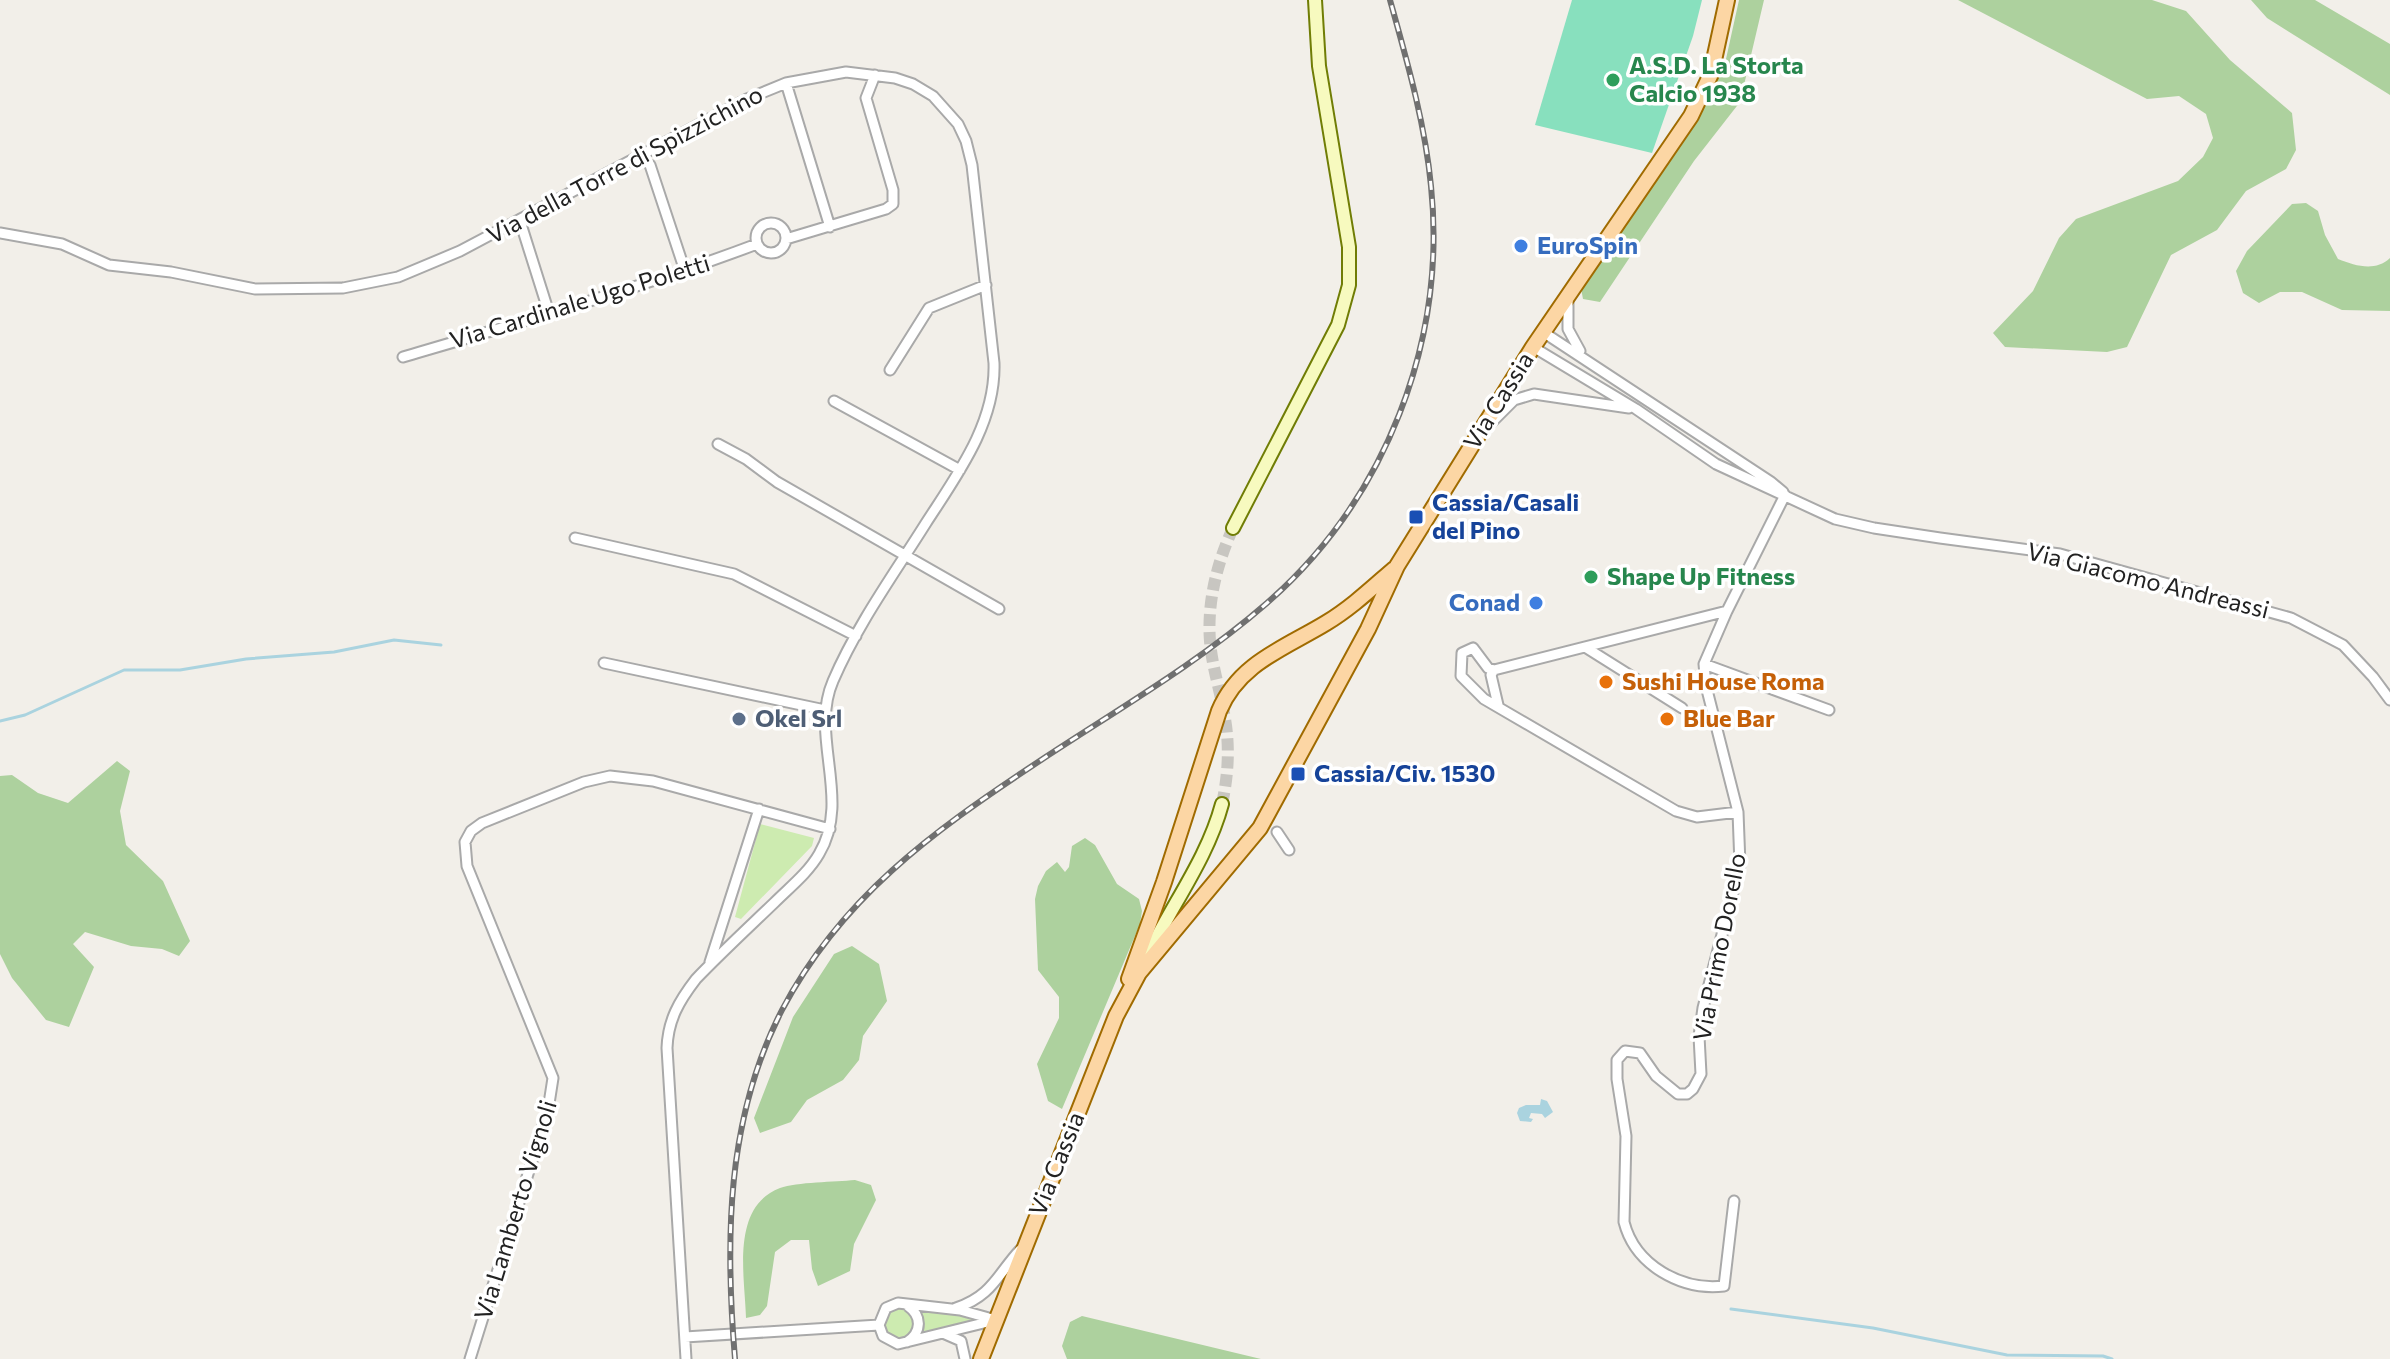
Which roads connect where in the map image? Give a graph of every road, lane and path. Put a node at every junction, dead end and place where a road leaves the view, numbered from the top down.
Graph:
1 (1315, 0) edge
2 (1727, 0) edge
3 (875, 75) junction
4 (786, 83) junction
5 (650, 165) dead end
6 (520, 221) junction
7 (830, 227) junction
8 (0, 233) edge
9 (786, 239) junction
10 (757, 244) junction
11 (685, 271) junction
12 (986, 285) junction
13 (1568, 298) junction
14 (549, 313) junction
15 (1543, 332) junction
16 (1533, 347) junction
17 (403, 357) dead end
18 (1585, 357) junction
19 (890, 370) dead end
20 (1606, 373) junction
21 (1598, 386) junction
22 (834, 401) dead end
23 (1588, 402) junction
24 (1636, 409) junction
25 (1475, 440) junction
26 (718, 444) dead end
27 (960, 470) junction
28 (1773, 491) junction
29 (1785, 495) junction
30 (1780, 506) junction
31 (1233, 528) tunnel mouth
32 (575, 538) dead end
33 (906, 555) junction
34 (1397, 566) junction
35 (999, 609) dead end
36 (1727, 611) junction
37 (856, 636) junction
38 (1585, 647) junction
39 (604, 663) dead end
40 (1704, 664) junction
41 (1494, 670) junction
42 (2390, 700) edge
43 (1498, 705) junction
44 (1682, 708) dead end
45 (825, 710) junction
46 (1829, 710) dead end
47 (1222, 804) tunnel mouth
48 (759, 809) junction
49 (1738, 812) junction
50 (830, 829) junction
51 (1277, 832) dead end
52 (1289, 850) dead end
53 (709, 966) junction
54 (1139, 973) junction
55 (1116, 1016) junction
56 (1734, 1201) dead end
57 (1025, 1244) junction
58 (905, 1304) junction
59 (953, 1309) junction
60 (996, 1320) junction
61 (879, 1325) junction
62 (937, 1334) junction
63 (685, 1337) junction
64 (905, 1343) junction
65 (470, 1359) edge
66 (686, 1359) edge
67 (965, 1359) edge
68 (981, 1359) edge

1 - 31 main road
2 - 13 main road, Via Cassia
3 - 4 street, Via della Torre di Spizzichino
3 - 7 street, Via Cardinale Ugo Poletti
3 - 12 street, Via della Torre di Spizzichino
4 - 6 street, Via della Torre di Spizzichino
4 - 7 street
5 - 11 street
6 - 8 street, Via della Torre di Spizzichino
6 - 14 street
7 - 9 street, Via Cardinale Ugo Poletti
9 - 10 street, Via Cardinale Ugo Poletti
9 - 10 street, Via Cardinale Ugo Poletti
10 - 11 street, Via Cardinale Ugo Poletti
11 - 14 street, Via Cardinale Ugo Poletti
12 - 19 street
12 - 27 street, Via della Torre di Spizzichino
13 - 15 main road, Via Cassia
13 - 18 street, Via Giacomo Andreassi
14 - 17 street, Via Cardinale Ugo Poletti
15 - 16 main road, Via Cassia
15 - 18 street, Via Giacomo Andreassi
16 - 21 street, Via Giacomo Andreassi
16 - 25 main road, Via Cassia
18 - 20 street, Via Giacomo Andreassi
20 - 21 street
20 - 29 street, Via Giacomo Andreassi
21 - 23 street
21 - 24 street, Via Giacomo Andreassi
22 - 27 street
23 - 24 street, Via Giacomo Andreassi
23 - 25 street, Via Giacomo Andreassi
24 - 28 street, Via Giacomo Andreassi
25 - 34 main road, Via Cassia
26 - 33 street
27 - 33 street, Via della Torre di Spizzichino
28 - 29 street, Via Giacomo Andreassi
28 - 30 street
29 - 30 street
29 - 42 street, Via Giacomo Andreassi
30 - 36 street
32 - 37 street
33 - 35 street
33 - 37 street, Via della Torre di Spizzichino
34 - 54 main road, Via Cassia
34 - 55 main road
36 - 38 street
36 - 40 street
37 - 45 street, Via della Torre di Spizzichino
38 - 41 street
38 - 44 street
39 - 45 street
40 - 46 street
40 - 49 street, Via Primo Dorello
41 - 43 street
41 - 43 street
43 - 49 street
45 - 50 street, Via della Torre di Spizzichino
47 - 54 main road
48 - 50 street, Via Lamberto Vignoli
48 - 53 street
48 - 65 street, Via Lamberto Vignoli
49 - 56 street, Via Primo Dorello
50 - 53 street, Via della Torre di Spizzichino
51 - 52 street
53 - 63 street, Via della Torre di Spizzichino
54 - 55 main road, Via Cassia
55 - 57 main road, Via Cassia
57 - 59 street
57 - 60 main road, Via Cassia
58 - 59 street
58 - 61 street
58 - 64 street
59 - 60 street
60 - 62 street
60 - 68 main road, Via Cassia
61 - 63 street
61 - 64 street
62 - 64 street
62 - 67 street
63 - 66 street, Via della Torre di Spizzichino

